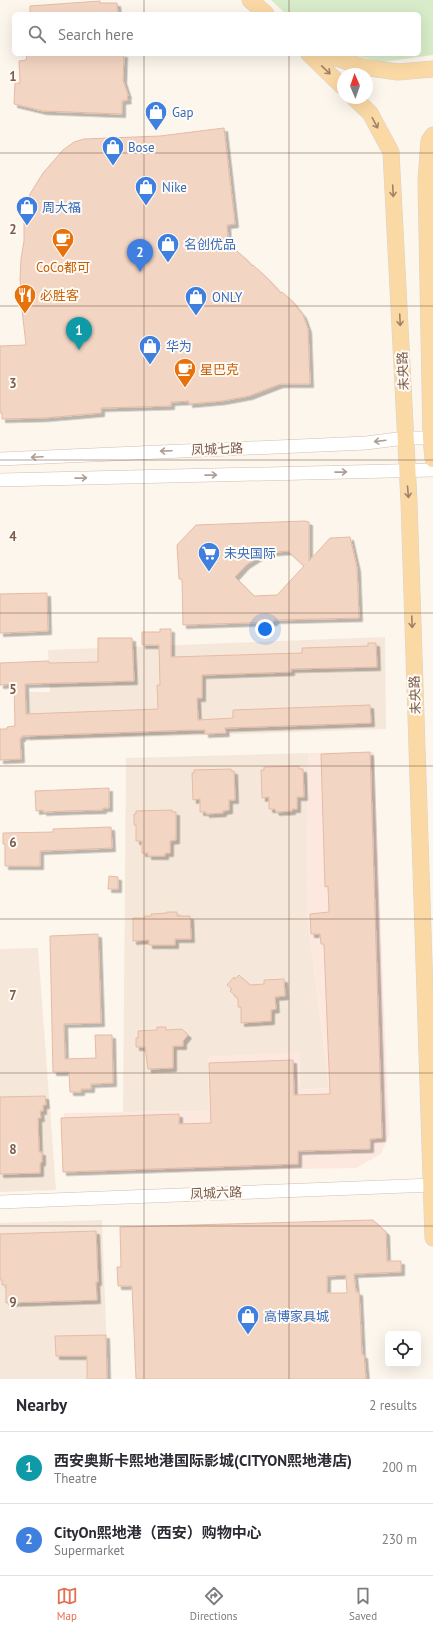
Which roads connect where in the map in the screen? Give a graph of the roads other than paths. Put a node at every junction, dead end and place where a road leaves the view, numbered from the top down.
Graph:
1 (250, 0) edge
2 (264, 12) edge
3 (311, 56) edge
4 (330, 56) edge
5 (433, 69) edge
6 (337, 81) edge
7 (360, 104) edge
8 (431, 138) edge
9 (405, 438) junction
10 (432, 438) edge
11 (0, 459) edge
12 (433, 459) edge
13 (433, 470) edge
14 (406, 471) junction
15 (0, 480) edge
16 (432, 1185) edge
17 (0, 1202) edge
18 (433, 1238) edge

1 - 2 main road
3 -> 6 main road
4 - 5 main road
7 -> 9 main road, 未央路
8 - 10 main road, 未央路
9 - 10 street, 凤城七路
9 -> 11 street, 凤城七路
9 - 14 main road, 未央路
10 - 12 main road, 未央路
13 - 14 street, 凤城七路
15 -> 14 street, 凤城七路
14 -> 16 main road, 未央路
16 - 17 street, 凤城六路
16 - 18 main road, 未央路

